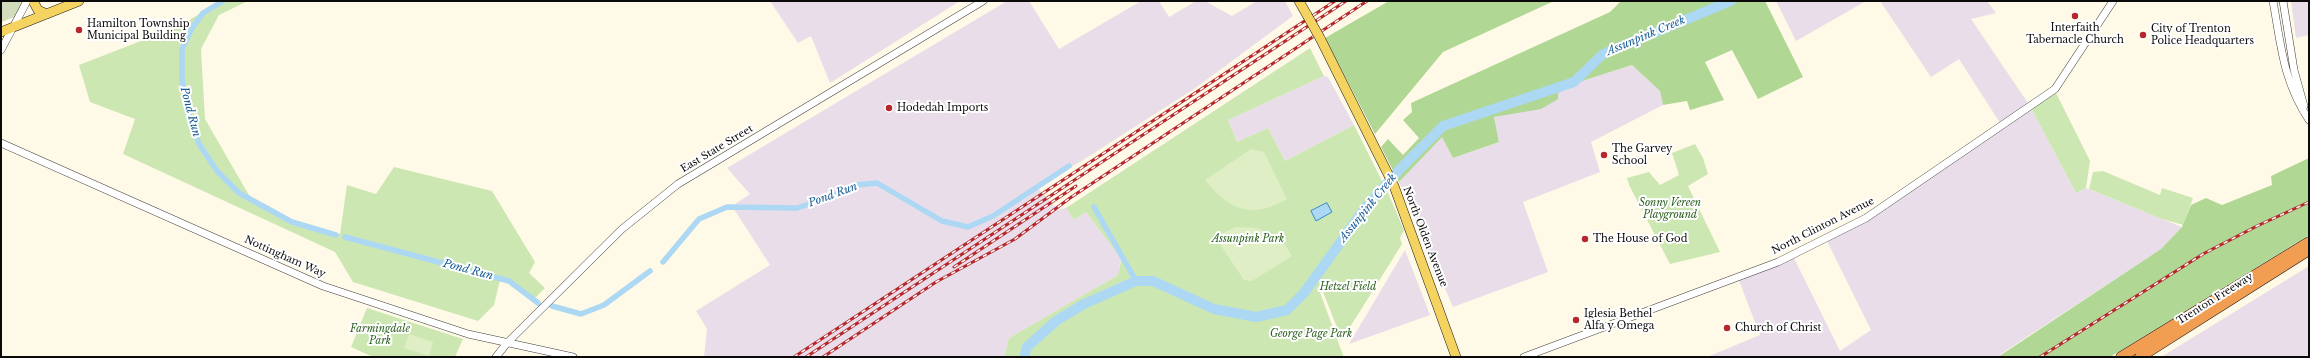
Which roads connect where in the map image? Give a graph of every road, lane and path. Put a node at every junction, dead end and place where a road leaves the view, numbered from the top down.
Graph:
1 (27, 1) edge
2 (33, 1) edge
3 (79, 1) edge
4 (983, 1) edge
5 (1299, 1) edge
6 (2113, 1) edge
7 (2273, 1) edge
8 (2283, 1) edge
9 (46, 14) junction
10 (13, 27) junction
11 (1, 32) edge
12 (1, 50) edge
13 (2308, 118) edge
14 (1, 143) edge
15 (2309, 242) edge
16 (2309, 250) edge
17 (507, 343) junction
18 (496, 357) edge
19 (573, 357) edge
20 (1456, 357) edge
21 (1524, 357) edge
22 (2121, 357) edge
23 (2140, 357) edge

1 - 10 street
2 - 9 main road
3 - 9 main road
4 - 17 street, East State Street
5 - 20 main road, North Olden Avenue, bridge
6 - 21 street, North Clinton Avenue
7 - 13 street
8 - 13 street
9 - 10 main road
10 - 11 main road
10 - 12 street
14 - 17 street, Nottingham Way
15 - 22 highway, Trenton Freeway
16 - 23 highway, Trenton Freeway
17 - 18 street, East State Street
17 - 19 street, Nottingham Way

